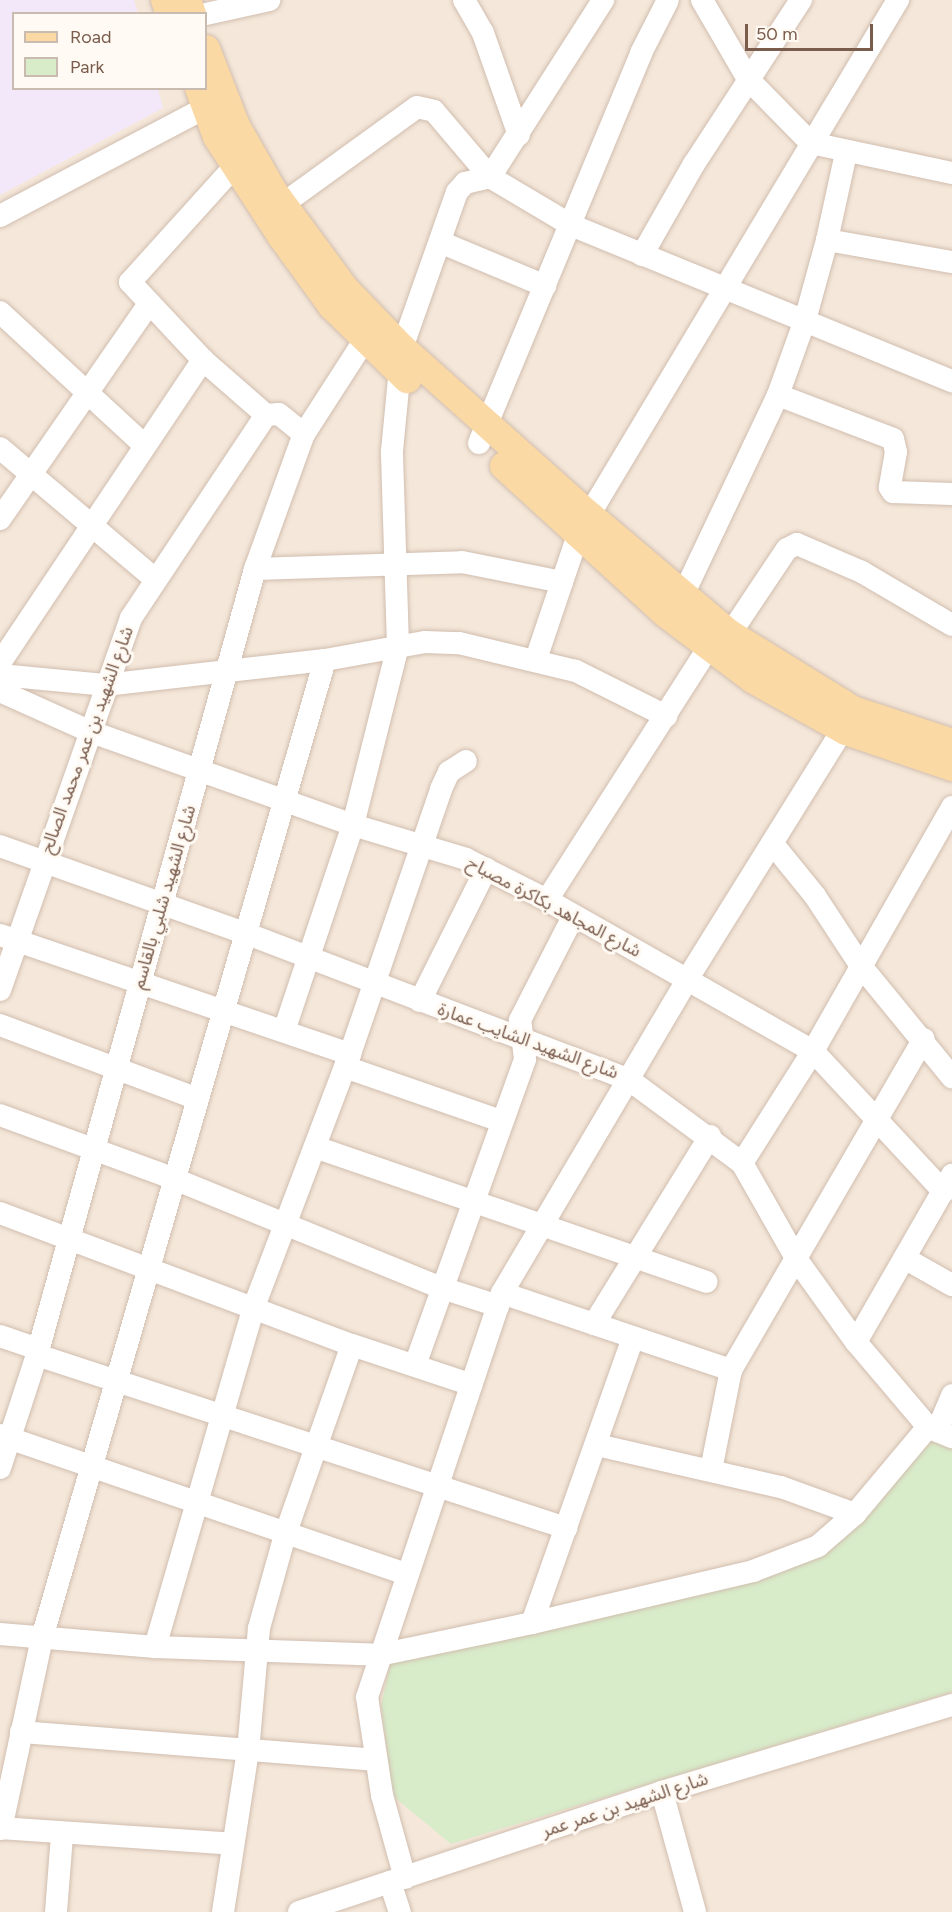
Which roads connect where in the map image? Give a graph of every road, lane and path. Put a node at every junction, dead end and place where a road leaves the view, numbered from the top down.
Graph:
1 (269, 0) edge
2 (464, 0) edge
3 (603, 0) edge
4 (668, 0) edge
5 (702, 0) edge
6 (801, 0) edge
7 (898, 0) edge
8 (207, 14) edge
9 (207, 65) edge
10 (748, 79) junction
11 (209, 98) edge
12 (519, 135) junction
13 (811, 143) junction
14 (846, 153) junction
15 (950, 166) edge
16 (234, 167) junction
17 (490, 177) junction
18 (283, 204) junction
19 (0, 216) edge
20 (571, 225) junction
21 (827, 240) junction
22 (440, 242) junction
23 (642, 255) junction
24 (952, 262) edge
25 (545, 286) junction
26 (723, 290) junction
27 (148, 305) junction
28 (0, 312) edge
29 (805, 320) junction
30 (364, 341) junction
31 (203, 360) junction
32 (401, 360) junction
33 (952, 381) edge
34 (778, 395) junction
35 (87, 396) junction
36 (266, 415) junction
37 (304, 434) junction
38 (483, 434) junction
39 (145, 446) junction
40 (0, 448) edge
41 (30, 477) junction
42 (952, 494) edge
43 (0, 519) edge
44 (584, 525) junction
45 (89, 526) junction
46 (393, 565) junction
47 (255, 569) junction
48 (155, 579) junction
49 (562, 582) junction
50 (682, 595) junction
51 (952, 625) edge
52 (719, 641) junction
53 (398, 646) junction
54 (536, 659) junction
55 (325, 660) junction
56 (0, 663) edge
57 (227, 672) junction
58 (0, 675) edge
59 (105, 685) junction
60 (0, 691) edge
61 (666, 716) junction
62 (849, 721) junction
63 (89, 731) junction
64 (952, 743) edge
65 (466, 761) dead end
66 (952, 767) edge
67 (200, 771) junction
68 (286, 802) junction
69 (952, 807) edge
70 (353, 825) junction
71 (772, 843) junction
72 (420, 845) junction
73 (0, 846) edge
74 (42, 861) junction
75 (486, 869) junction
76 (547, 900) junction
77 (163, 903) junction
78 (573, 917) junction
79 (245, 933) junction
80 (8, 939) edge
81 (310, 960) junction
82 (861, 966) junction
83 (688, 978) junction
84 (139, 984) junction
85 (374, 985) junction
86 (0, 990) edge
87 (420, 1001) junction
88 (224, 1011) junction
89 (0, 1025) edge
90 (284, 1031) junction
91 (521, 1039) junction
92 (924, 1039) junction
93 (813, 1051) junction
94 (348, 1061) junction
95 (116, 1067) junction
96 (952, 1077) edge
97 (628, 1079) junction
98 (195, 1098) junction
99 (0, 1115) edge
100 (501, 1121) junction
101 (877, 1121) junction
102 (710, 1136) junction
103 (315, 1147) junction
104 (94, 1148) junction
105 (742, 1163) junction
106 (172, 1178) junction
107 (948, 1183) edge
108 (472, 1202) junction
109 (0, 1213) edge
110 (540, 1224) junction
111 (286, 1227) junction
112 (69, 1239) junction
113 (634, 1255) junction
114 (906, 1259) junction
115 (797, 1260) junction
116 (148, 1270) junction
117 (706, 1282) dead end
118 (952, 1285) edge
119 (442, 1288) junction
120 (500, 1299) junction
121 (254, 1309) junction
122 (594, 1324) junction
123 (0, 1336) edge
124 (633, 1337) junction
125 (856, 1342) junction
126 (352, 1345) junction
127 (37, 1352) junction
128 (415, 1365) junction
129 (731, 1370) junction
130 (115, 1382) junction
131 (472, 1384) junction
132 (952, 1395) edge
133 (222, 1415) junction
134 (939, 1432) edge
135 (4, 1436) edge
136 (597, 1445) junction
137 (314, 1446) junction
138 (93, 1465) junction
139 (0, 1468) edge
140 (711, 1470) junction
141 (439, 1486) junction
142 (198, 1503) junction
143 (855, 1514) junction
144 (566, 1528) junction
145 (285, 1535) junction
146 (405, 1574) junction
147 (532, 1623) junction
148 (0, 1634) edge
149 (42, 1638) junction
150 (155, 1647) junction
151 (259, 1652) junction
152 (379, 1655) junction
153 (952, 1705) edge
154 (21, 1732) junction
155 (248, 1751) junction
156 (376, 1760) junction
157 (662, 1792) junction
158 (0, 1829) edge
159 (62, 1835) junction
160 (232, 1844) junction
161 (397, 1880) junction
162 (56, 1912) edge
163 (223, 1912) edge
164 (299, 1912) edge
165 (400, 1912) edge
166 (695, 1912) edge

1 - 8 street
2 - 12 street
3 - 12 street
4 - 20 street
5 - 10 street
6 - 10 street
7 - 13 street
9 - 11 main road
10 - 13 street
10 - 23 street
11 - 16 main road
11 - 18 main road
11 - 19 street
12 - 17 street
13 - 14 street
13 - 26 street
14 - 15 street
14 - 21 street
16 - 27 street
16 - 30 main road
17 - 18 street
17 - 20 street
17 - 22 street
18 - 32 main road
20 - 23 street
20 - 25 street
21 - 24 street
21 - 29 street
22 - 25 street
22 - 32 street
23 - 26 street
25 - 38 street
26 - 29 street
26 - 44 street
27 - 31 street
27 - 35 street
28 - 35 street
29 - 33 street
29 - 34 street
30 - 32 main road
30 - 37 street, شارع الشهيد شلبي بالقاسم
31 - 36 street
31 - 39 street
32 - 38 main road
32 - 46 street
34 - 42 street
34 - 50 street
35 - 39 street
35 - 41 street
36 - 37 street
36 - 48 street, شارع الشهيد بن عمر محمد الصالح
37 - 47 street, شارع الشهيد شلبي بالقاسم
38 - 44 main road
39 - 45 street
40 - 41 street
41 - 43 street
41 - 45 street
44 - 49 street
44 - 50 main road
44 - 52 main road
45 - 48 street
45 - 56 street
46 - 47 street
46 - 49 street
46 - 53 street
47 - 57 street, شارع الشهيد شلبي بالقاسم
48 - 59 street, شارع الشهيد بن عمر محمد الصالح
49 - 54 street
50 - 52 main road
51 - 52 street
52 - 61 street
52 - 62 main road
53 - 54 street
53 - 55 street
53 - 70 street
54 - 61 street
55 - 57 street
55 - 68 street
57 - 59 street
57 - 67 street, شارع الشهيد شلبي بالقاسم
58 - 59 street
59 - 63 street, شارع الشهيد بن عمر محمد الصالح
60 - 63 street, شارع المجاهد بكاكرة مصباح
61 - 76 street
62 - 64 main road
62 - 66 main road
62 - 71 street
63 - 67 street, شارع المجاهد بكاكرة مصباح
63 - 74 street, شارع الشهيد بن عمر محمد الصالح
65 - 72 street
67 - 68 street, شارع المجاهد بكاكرة مصباح
67 - 77 street, شارع الشهيد شلبي بالقاسم
68 - 70 street, شارع المجاهد بكاكرة مصباح
68 - 79 street
69 - 82 street
70 - 72 street, شارع المجاهد بكاكرة مصباح
70 - 81 street
71 - 82 street
71 - 83 street
72 - 75 street, شارع المجاهد بكاكرة مصباح
72 - 85 street
73 - 74 street, شارع الشهيد الشايب عمارة
74 - 77 street, شارع الشهيد الشايب عمارة
74 - 80 street, شارع الشهيد بن عمر محمد الصالح
75 - 76 street, شارع المجاهد بكاكرة مصباح
75 - 87 street
76 - 78 street, شارع المجاهد بكاكرة مصباح
77 - 79 street, شارع الشهيد الشايب عمارة
77 - 84 street, شارع الشهيد شلبي بالقاسم
78 - 83 street, شارع المجاهد بكاكرة مصباح
78 - 91 street
79 - 81 street, شارع الشهيد الشايب عمارة
79 - 88 street
80 - 84 street
80 - 86 street, شارع الشهيد بن عمر محمد الصالح
81 - 85 street, شارع الشهيد الشايب عمارة
81 - 90 street
82 - 92 street
82 - 93 street
83 - 93 street, شارع المجاهد بكاكرة مصباح
83 - 97 street
84 - 88 street
84 - 95 street, شارع الشهيد شلبي بالقاسم
85 - 87 street, شارع الشهيد الشايب عمارة
85 - 94 street
87 - 91 street, شارع الشهيد الشايب عمارة
88 - 90 street
88 - 98 street
89 - 95 street
90 - 94 street
91 - 97 street, شارع الشهيد الشايب عمارة
91 - 100 street
92 - 96 street
92 - 101 street
93 - 101 street, شارع المجاهد بكاكرة مصباح
93 - 105 street
94 - 100 street
94 - 103 street
95 - 98 street
95 - 104 street, شارع الشهيد شلبي بالقاسم
97 - 102 street, شارع الشهيد الشايب عمارة
97 - 110 street
98 - 106 street
99 - 104 street
100 - 108 street
101 - 107 street, شارع المجاهد بكاكرة مصباح
101 - 115 street
102 - 105 street, شارع الشهيد الشايب عمارة
102 - 113 street
103 - 108 street
103 - 111 street
104 - 106 street
104 - 112 street, شارع الشهيد شلبي بالقاسم
105 - 115 street, شارع الشهيد الشايب عمارة
106 - 111 street
106 - 116 street
107 - 114 street
108 - 110 street
108 - 119 street
109 - 112 street
110 - 113 street
110 - 120 street
111 - 119 street
111 - 121 street
112 - 116 street
112 - 127 street, شارع الشهيد شلبي بالقاسم
113 - 117 street
113 - 122 street
114 - 118 street
114 - 125 street
115 - 125 street, شارع الشهيد الشايب عمارة
115 - 129 street
116 - 121 street
116 - 130 street
119 - 120 street
119 - 128 street
120 - 122 street
120 - 131 street
121 - 126 street
121 - 133 street
122 - 124 street
123 - 127 street
124 - 129 street
124 - 136 street
125 - 134 street, شارع الشهيد الشايب عمارة
126 - 128 street
126 - 137 street
127 - 130 street
127 - 135 street, شارع الشهيد شلبي بالقاسم
128 - 131 street
129 - 140 street
130 - 133 street
130 - 138 street
131 - 141 street
132 - 134 street
133 - 137 street
133 - 142 street
134 - 143 street
135 - 138 street
135 - 139 street, شارع الشهيد شلبي بالقاسم
136 - 140 street
136 - 144 street
137 - 141 street
137 - 145 street
138 - 142 street
138 - 149 street
140 - 143 street
141 - 144 street
141 - 146 street
142 - 145 street
142 - 150 street
143 - 147 street
144 - 147 street
145 - 146 street
145 - 151 street
146 - 152 street
147 - 152 street
148 - 149 street
149 - 150 street
149 - 154 street
150 - 151 street
151 - 152 street
151 - 155 street
152 - 156 street
153 - 157 street, شارع الشهيد بن عمر عمر
154 - 155 street
154 - 158 street
155 - 156 street
155 - 160 street
156 - 161 street
157 - 161 street, شارع الشهيد بن عمر عمر
157 - 166 street
158 - 159 street
159 - 160 street
159 - 162 street
160 - 163 street
161 - 164 street, شارع الشهيد بن عمر عمر
161 - 165 street

